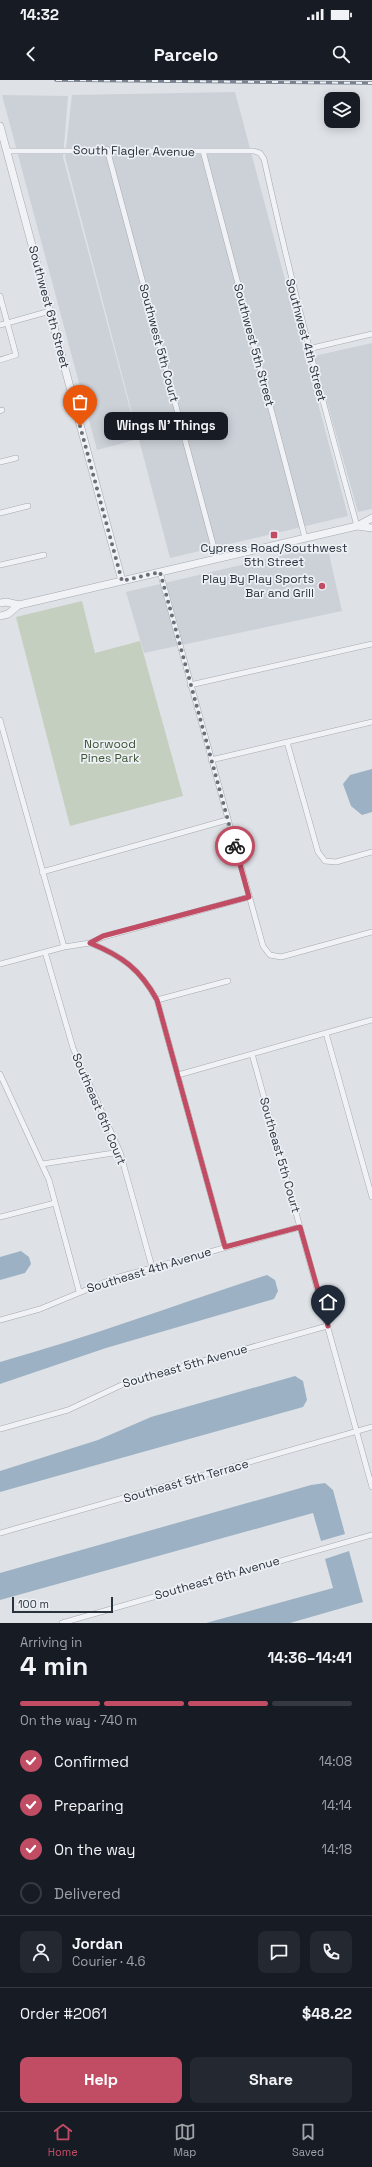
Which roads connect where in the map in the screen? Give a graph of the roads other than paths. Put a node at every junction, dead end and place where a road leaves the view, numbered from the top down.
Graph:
1 (0, 126) edge
2 (107, 149) junction
3 (7, 151) junction
4 (203, 151) junction
5 (260, 153) joint
6 (0, 296) edge
7 (50, 311) junction
8 (8, 323) junction
9 (0, 325) edge
10 (372, 334) edge
11 (308, 349) junction
12 (0, 360) edge
13 (16, 458) dead end
14 (0, 462) edge
15 (28, 506) dead end
16 (0, 513) edge
17 (372, 518) edge
18 (357, 526) junction
19 (372, 528) edge
20 (305, 538) junction
21 (44, 555) dead end
22 (217, 559) junction
23 (0, 565) edge
24 (160, 572) junction
25 (122, 581) junction
26 (0, 603) edge
27 (19, 605) junction
28 (0, 616) edge
29 (372, 644) edge
30 (190, 685) junction
31 (0, 720) edge
32 (372, 722) edge
33 (288, 742) junction
34 (211, 760) junction
35 (227, 820) junction
36 (372, 852) edge
37 (42, 872) junction
38 (249, 897) junction
39 (372, 932) edge
40 (90, 943) junction
41 (64, 947) junction
42 (45, 952) junction
43 (0, 964) edge
44 (228, 981) dead end
45 (157, 1000) junction
46 (372, 1020) edge
47 (326, 1033) junction
48 (252, 1054) junction
49 (0, 1074) edge
50 (178, 1075) junction
51 (120, 1152) junction
52 (42, 1164) junction
53 (372, 1197) edge
54 (55, 1203) junction
55 (0, 1217) edge
56 (300, 1227) junction
57 (225, 1247) junction
58 (152, 1267) junction
59 (79, 1291) junction
60 (0, 1320) edge
61 (328, 1326) junction
62 (372, 1427) edge
63 (0, 1429) edge
64 (357, 1432) junction
65 (372, 1487) edge
66 (0, 1533) edge
67 (372, 1535) edge
68 (62, 1623) edge

1 - 3 street, Southwest 6th Street
2 - 3 street, South Flagler Avenue
2 - 4 street, South Flagler Avenue
2 - 22 street, Southwest 5th Court
3 - 7 street, Southwest 6th Street
4 - 5 street, South Flagler Avenue
4 - 20 street, Southwest 5th Street
5 - 11 street, Southwest 4th Street
6 - 8 street
7 - 8 street
7 - 25 street, Southwest 6th Street
8 - 9 street
8 - 12 street
10 - 11 street
11 - 18 street, Southwest 4th Street
13 - 14 street
15 - 16 street
17 - 18 street
18 - 19 street
18 - 20 street
20 - 22 street
21 - 23 street
22 - 24 street
24 - 25 street
24 - 30 street
25 - 27 street
26 - 27 street
27 - 28 street
29 - 30 street
30 - 34 street
31 - 37 street
32 - 33 street
33 - 34 street
33 - 36 street
34 - 35 street
35 - 37 street
35 - 38 street
37 - 41 street
38 - 39 street
38 - 40 street
40 - 41 street
40 - 45 street
41 - 42 street
42 - 43 street
42 - 51 street, Southeast 6th Court
44 - 45 street
45 - 50 street
46 - 47 street
47 - 48 street
47 - 53 street
48 - 50 street
48 - 56 street, Southeast 5th Court
49 - 52 street
50 - 57 street
51 - 52 street
51 - 58 street, Southeast 6th Court
52 - 54 street
54 - 55 street
54 - 59 street
56 - 57 street, Southeast 4th Avenue
56 - 61 street, Southeast 5th Court
57 - 58 street, Southeast 4th Avenue
58 - 59 street, Southeast 4th Avenue
59 - 60 street, Southeast 4th Avenue
61 - 63 street, Southeast 5th Avenue
61 - 64 street, Southeast 5th Court
62 - 64 street, Southeast 5th Terrace
64 - 65 street, Southeast 5th Court
64 - 66 street, Southeast 5th Terrace
67 - 68 street, Southeast 6th Avenue

